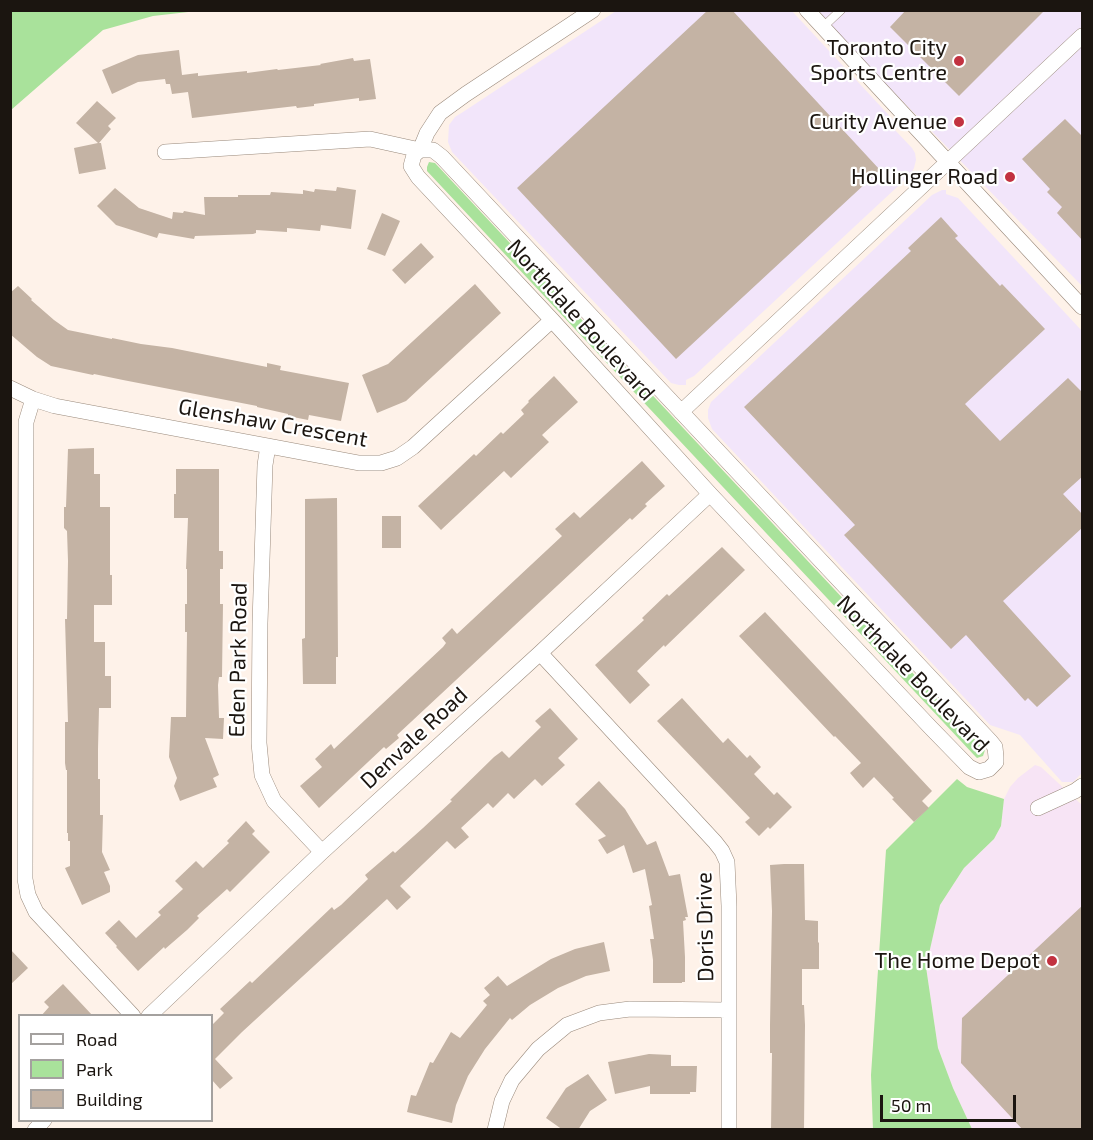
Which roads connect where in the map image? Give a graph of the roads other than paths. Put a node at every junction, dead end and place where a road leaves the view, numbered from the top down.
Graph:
1 (593, 10) edge
2 (807, 10) edge
3 (841, 10) edge
4 (823, 27) junction
5 (1083, 36) edge
6 (420, 150) junction
7 (165, 152) dead end
8 (948, 163) junction
9 (1083, 307) edge
10 (552, 320) junction
11 (10, 388) edge
12 (33, 399) junction
13 (681, 412) junction
14 (268, 446) junction
15 (710, 494) junction
16 (540, 653) junction
17 (1083, 786) edge
18 (1038, 807) dead end
19 (322, 852) junction
20 (728, 1010) junction
21 (131, 1014) edge
22 (151, 1014) edge
23 (495, 1130) edge
24 (729, 1130) edge

1 - 6 street
2 - 4 street
3 - 4 lane
4 - 8 street
5 - 8 street
6 - 7 street, Northdale Boulevard
6 - 10 street, Northdale Boulevard
6 - 13 street, Northdale Boulevard
8 - 9 street
8 - 13 street
10 - 14 street, Glenshaw Crescent
10 - 15 street, Northdale Boulevard
11 - 12 street, Glenshaw Crescent
12 - 14 street, Glenshaw Crescent
12 - 21 street
13 - 15 street, Northdale Boulevard
14 - 19 street, Eden Park Road
15 - 16 street, Denvale Road
16 - 19 street, Denvale Road
16 - 20 street, Doris Drive
17 - 18 street
19 - 22 street, Denvale Road
20 - 23 street
20 - 24 street, Doris Drive

